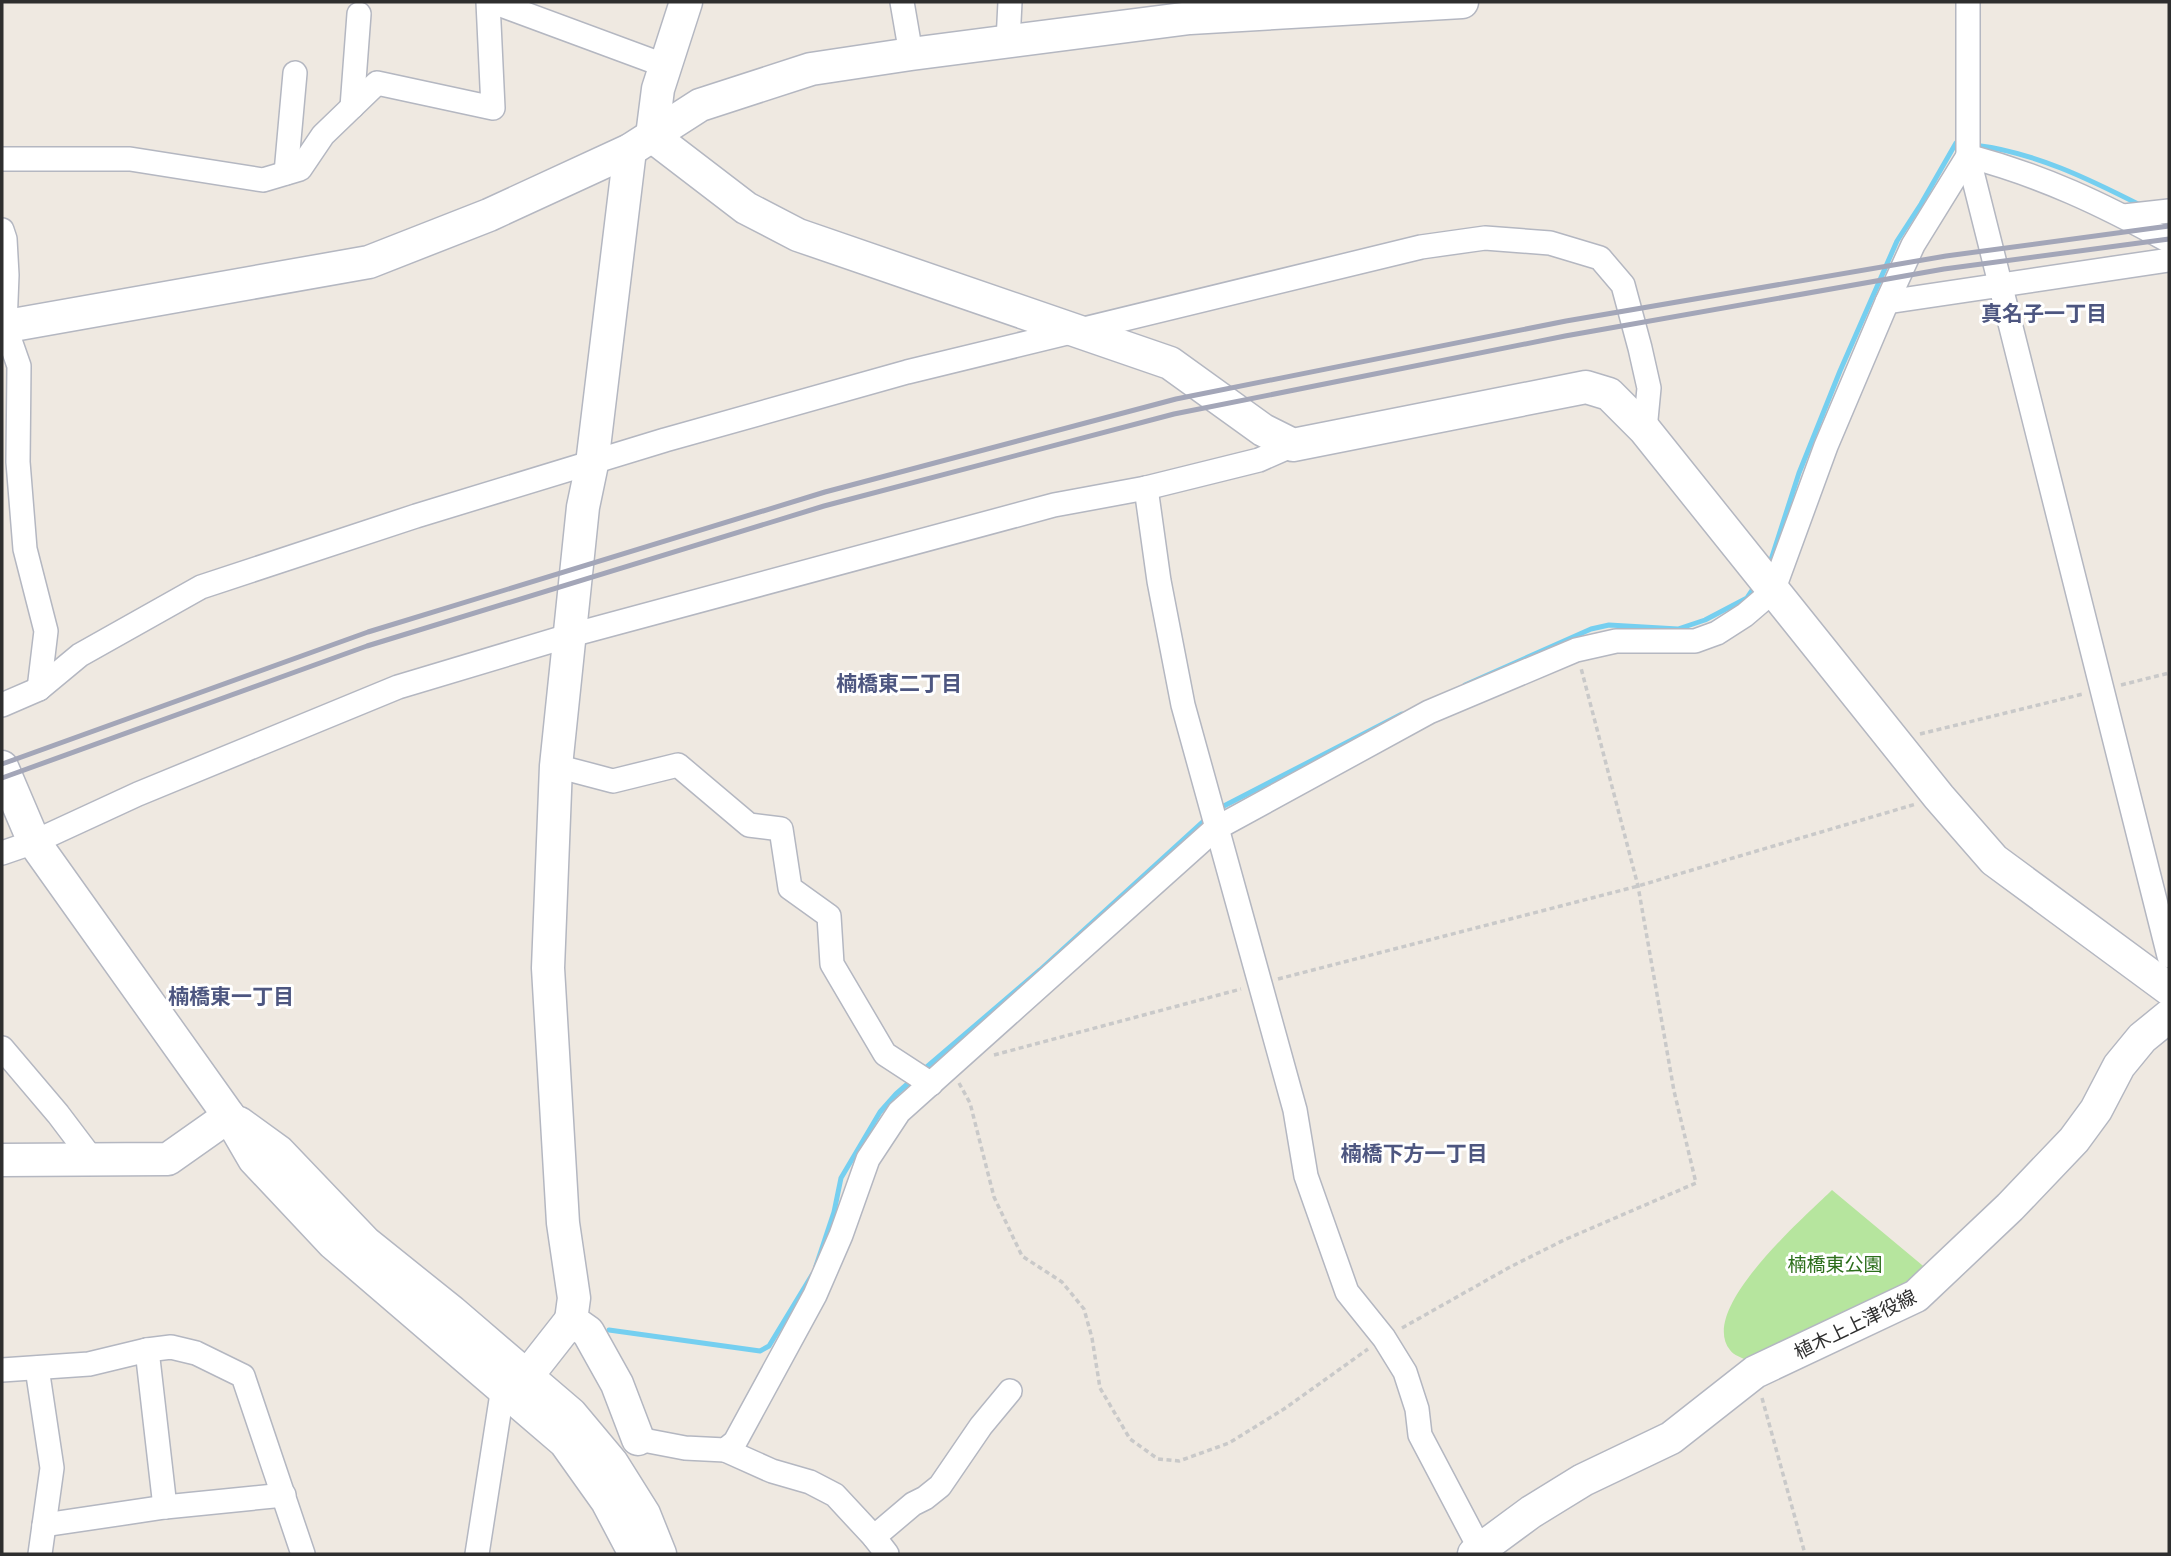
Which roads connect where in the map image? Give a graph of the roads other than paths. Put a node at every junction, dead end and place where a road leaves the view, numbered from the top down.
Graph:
1 (488, 2) edge
2 (493, 2) edge
3 (686, 2) edge
4 (902, 2) edge
5 (1010, 2) edge
6 (1461, 2) edge
7 (1968, 2) edge
8 (1189, 10) edge
9 (359, 14) dead end
10 (1007, 41) junction
11 (911, 54) junction
12 (666, 66) junction
13 (295, 73) dead end
14 (352, 107) junction
15 (641, 143) junction
16 (1968, 156) junction
17 (2, 159) edge
18 (286, 173) junction
19 (2169, 211) edge
20 (2124, 216) junction
21 (2, 230) edge
22 (2169, 241) edge
23 (2169, 260) edge
24 (2000, 285) junction
25 (1887, 302) junction
26 (3, 327) edge
27 (1072, 330) junction
28 (1645, 430) junction
29 (1293, 445) junction
30 (592, 464) junction
31 (1146, 488) junction
32 (1773, 591) junction
33 (568, 636) junction
34 (39, 688) junction
35 (2, 705) edge
36 (556, 766) junction
37 (2, 767) edge
38 (1216, 829) junction
39 (34, 842) junction
40 (2, 853) edge
41 (2169, 956) edge
42 (2169, 993) edge
43 (2, 1048) edge
44 (931, 1084) junction
45 (229, 1116) junction
46 (92, 1159) junction
47 (2, 1160) edge
48 (571, 1320) junction
49 (147, 1350) junction
50 (37, 1368) junction
51 (2, 1370) edge
52 (515, 1381) junction
53 (1010, 1391) dead end
54 (638, 1439) joint
55 (725, 1450) junction
56 (284, 1495) junction
57 (165, 1507) junction
58 (44, 1525) junction
59 (881, 1546) edge
60 (1477, 1551) edge
61 (40, 1554) edge
62 (303, 1554) edge
63 (477, 1554) edge
64 (635, 1554) edge
65 (660, 1554) edge

1 - 14 street
2 - 12 street
3 - 12 street
4 - 11 street
5 - 10 street
6 - 8 street
7 - 16 street
8 - 10 street
9 - 14 street
10 - 11 street
11 - 15 street
12 - 15 street
13 - 18 street
14 - 18 street
15 - 26 street
15 - 27 street
15 - 30 street
16 - 20 street
16 - 24 street
16 - 25 street
17 - 18 street
19 - 20 street
20 - 22 street
21 - 26 street
23 - 24 street
24 - 25 street
24 - 41 street
25 - 32 street
26 - 34 street
27 - 28 street
27 - 29 street
27 - 30 street
28 - 29 street
28 - 32 street
29 - 31 street
30 - 33 street
30 - 34 street
31 - 33 street
31 - 38 street
32 - 38 street
32 - 42 street
33 - 36 street
33 - 39 street
34 - 35 street
36 - 44 street
36 - 48 street
37 - 39 street
38 - 44 street
38 - 60 street
39 - 40 street
39 - 45 street
42 - 60 street, 植木上上津役線
43 - 46 street
44 - 55 street
45 - 46 street
45 - 52 street
46 - 47 street
48 - 52 street
48 - 54 street
49 - 50 street
49 - 56 street
49 - 57 street
50 - 51 street
50 - 58 street
52 - 63 street
52 - 64 street
52 - 65 street
53 - 59 street
54 - 55 street
55 - 59 street
56 - 57 street
56 - 62 street
57 - 58 street
58 - 61 street

